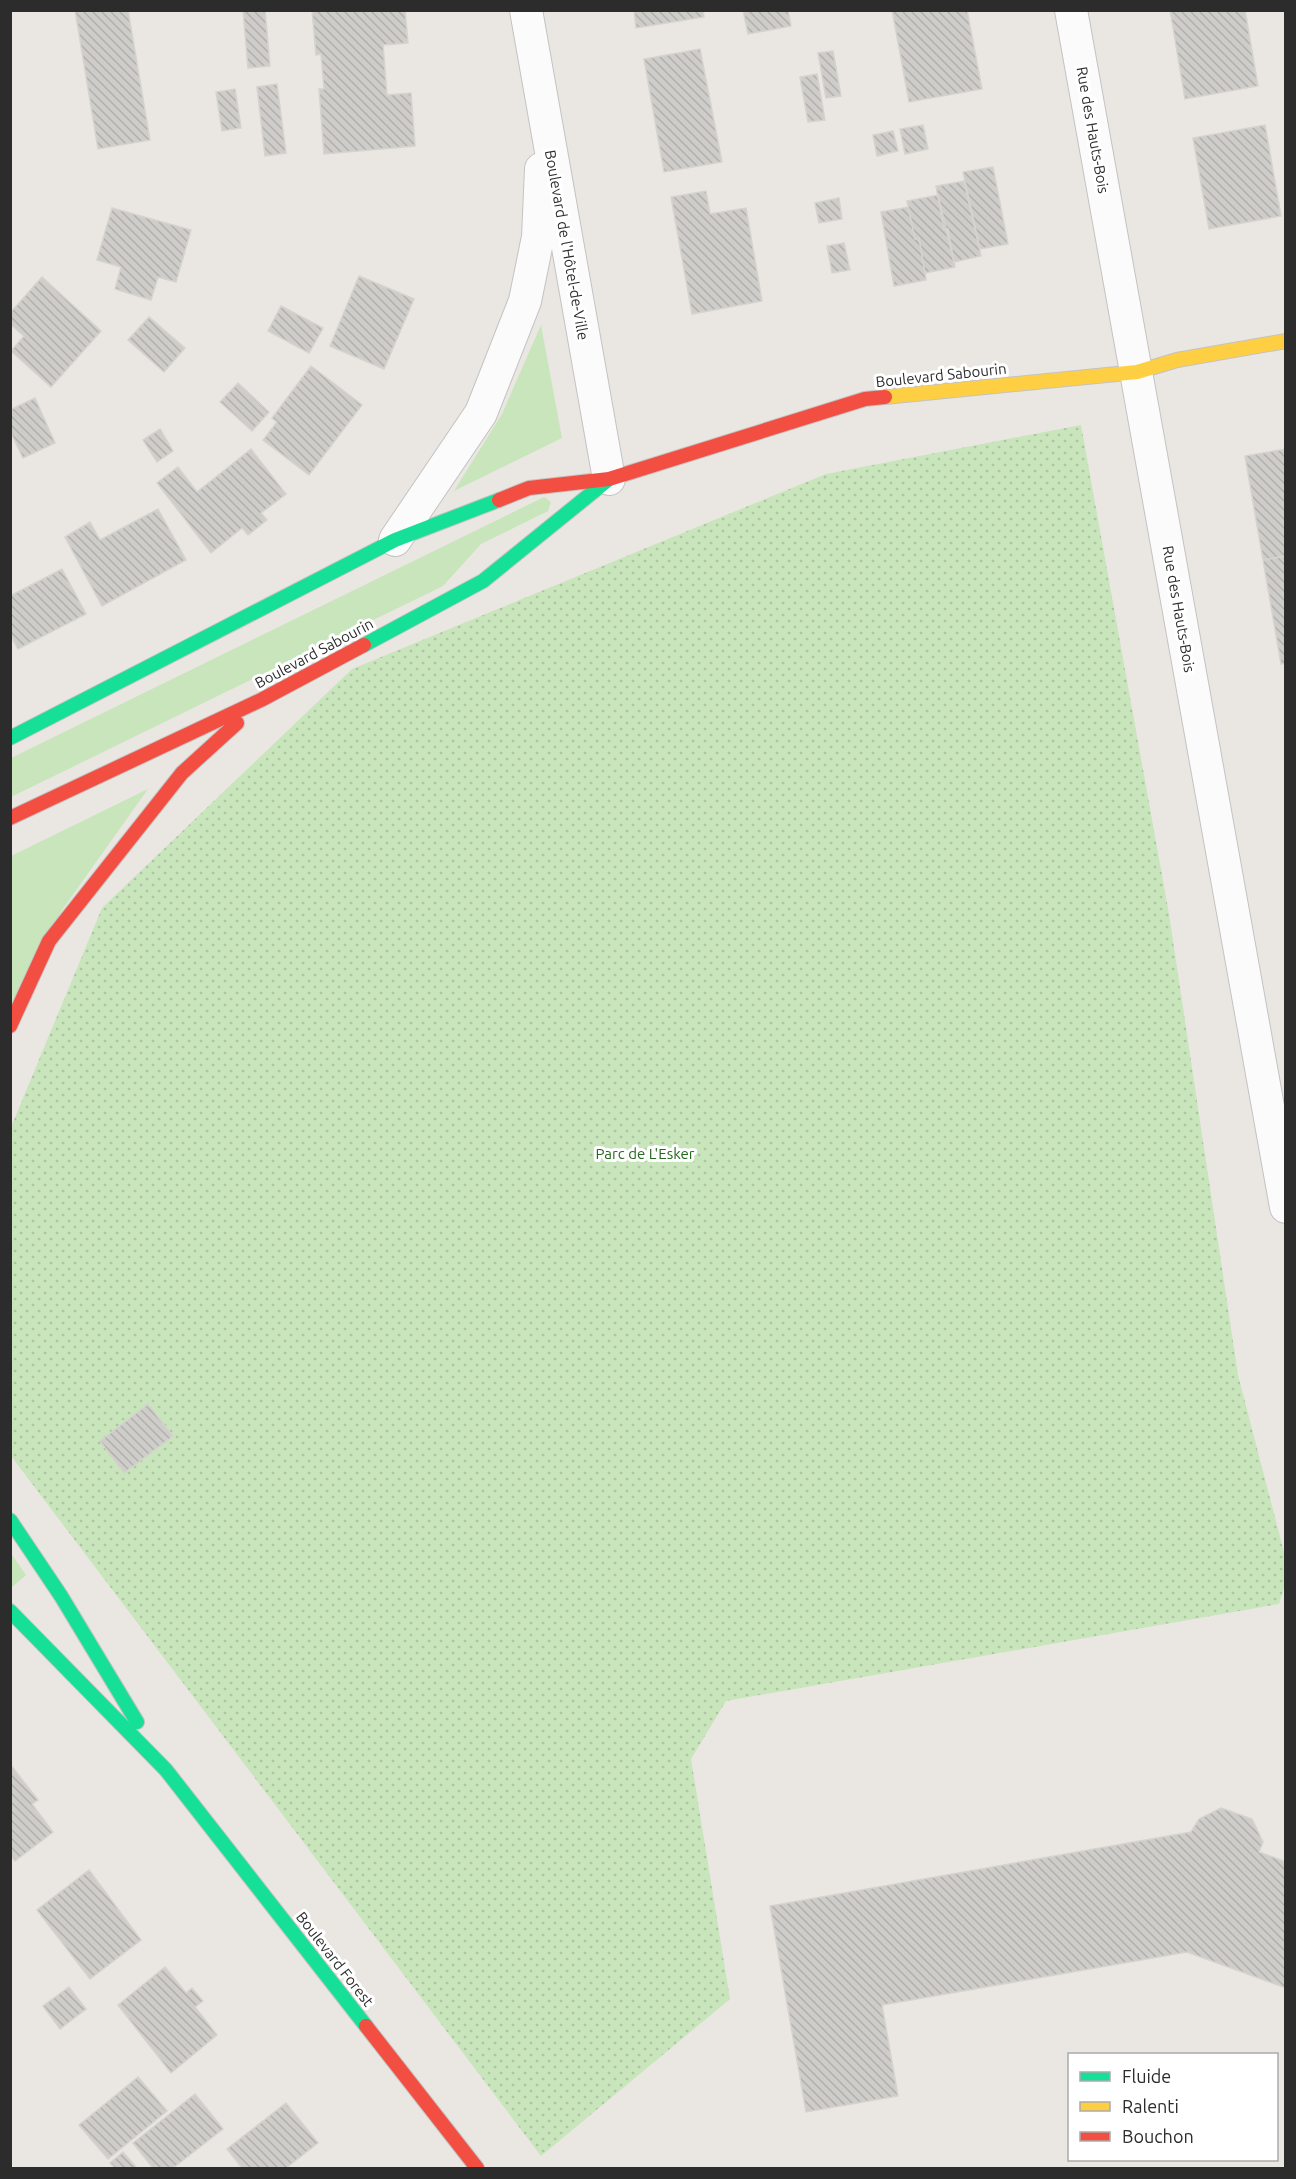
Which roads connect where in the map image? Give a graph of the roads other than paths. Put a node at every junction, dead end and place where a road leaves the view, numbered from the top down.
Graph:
1 (526, 10) edge
2 (1071, 10) edge
3 (544, 114) junction
4 (1286, 341) edge
5 (1137, 372) junction
6 (609, 479) junction
7 (395, 540) junction
8 (261, 700) junction
9 (10, 738) edge
10 (10, 818) edge
11 (10, 1026) edge
12 (1286, 1207) edge
13 (10, 1520) edge
14 (10, 1611) edge
15 (166, 1770) junction
16 (477, 2169) edge

1 - 3 street, Boulevard de l'Hôtel-de-Ville
2 - 5 street, Rue des Hauts-Bois
3 - 6 street, Boulevard de l'Hôtel-de-Ville
3 - 7 street
4 - 5 street, Boulevard Sabourin
5 - 6 street, Boulevard Sabourin
5 - 12 street, Rue des Hauts-Bois
6 - 7 street, Boulevard Sabourin
6 - 8 street, Boulevard Sabourin
7 - 9 street, Boulevard Sabourin
8 - 10 street, Boulevard Sabourin
8 - 11 street
13 - 15 street, Boulevard Forest
14 - 15 street, Boulevard Forest
15 - 16 street, Boulevard Forest

